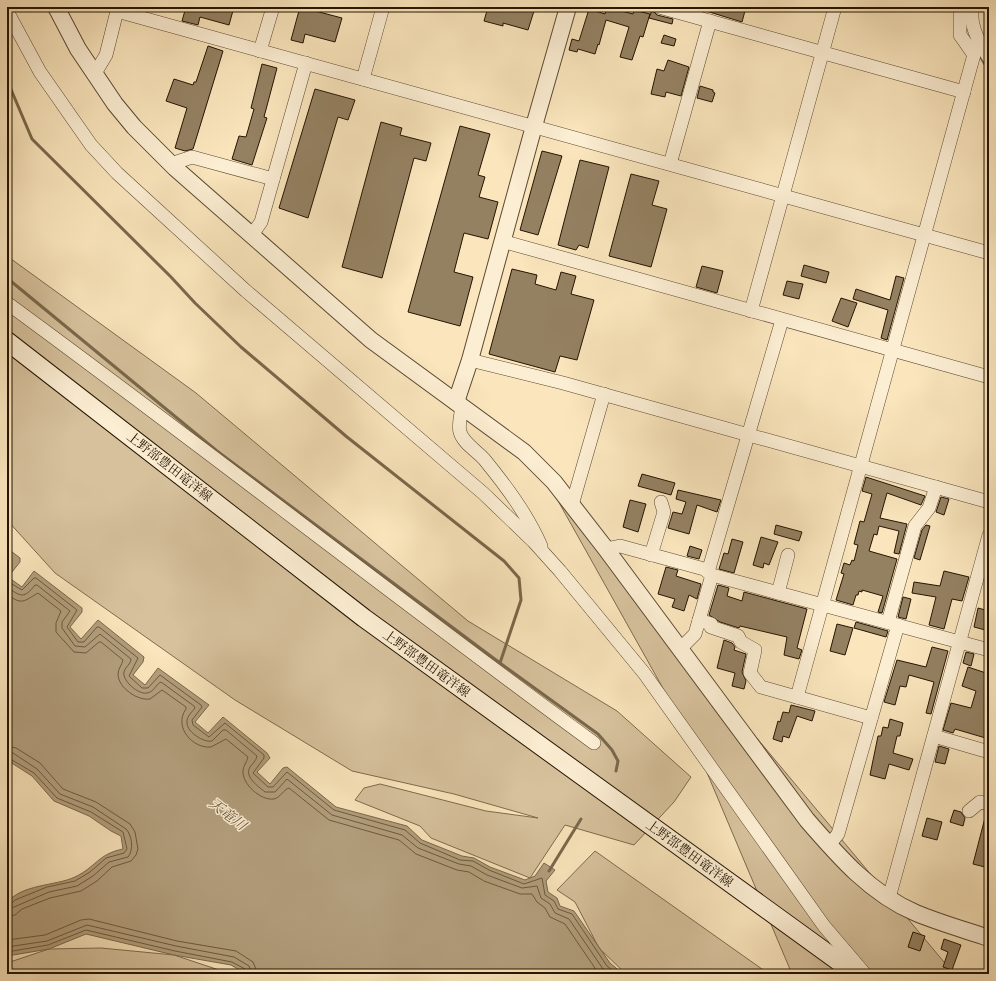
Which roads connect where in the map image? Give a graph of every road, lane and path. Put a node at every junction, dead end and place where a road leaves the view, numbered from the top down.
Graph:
1 (56, 7) edge
2 (272, 7) edge
3 (382, 7) edge
4 (568, 7) edge
5 (659, 7) edge
6 (835, 7) edge
7 (960, 7) edge
8 (973, 7) edge
9 (118, 9) edge
10 (7, 10) edge
11 (682, 10) edge
12 (710, 21) junction
13 (976, 49) junction
14 (260, 51) junction
15 (822, 52) junction
16 (989, 58) edge
17 (306, 63) junction
18 (94, 74) junction
19 (363, 79) junction
20 (964, 92) junction
21 (534, 126) junction
22 (171, 164) junction
23 (670, 164) junction
24 (272, 179) junction
25 (784, 196) junction
26 (925, 235) junction
27 (251, 236) junction
28 (502, 241) junction
29 (989, 253) edge
30 (7, 303) edge
31 (751, 311) junction
32 (782, 320) junction
33 (7, 341) edge
34 (892, 351) junction
35 (470, 360) junction
36 (989, 377) edge
37 (604, 394) junction
38 (459, 405) junction
39 (749, 434) junction
40 (861, 466) junction
41 (936, 487) junction
42 (660, 502) dead end
43 (989, 502) edge
44 (572, 505) junction
45 (989, 536) edge
46 (606, 549) junction
47 (544, 553) junction
48 (651, 555) junction
49 (788, 555) dead end
50 (710, 574) junction
51 (778, 593) junction
52 (823, 605) junction
53 (699, 620) junction
54 (893, 624) junction
55 (960, 641) junction
56 (680, 649) junction
57 (989, 650) edge
58 (797, 697) junction
59 (871, 718) junction
60 (934, 736) junction
61 (594, 743) dead end
62 (989, 752) edge
63 (989, 804) edge
64 (969, 811) dead end
65 (829, 845) junction
66 (889, 898) junction
67 (989, 938) edge
68 (856, 974) edge
69 (865, 974) edge

1 - 18 street
2 - 14 street
3 - 19 street
4 - 21 street
5 - 11 street
6 - 15 street
7 - 13 street
8 - 13 street
9 - 14 street
9 - 18 street
10 - 47 street
11 - 12 street
12 - 15 street
12 - 23 street
13 - 16 street
13 - 20 street
14 - 17 street
15 - 20 street
15 - 25 street
17 - 19 street
17 - 24 street
18 - 22 street
19 - 21 street
20 - 26 street
21 - 23 street
21 - 28 street
22 - 24 street
22 - 27 street
23 - 25 street
24 - 27 street
25 - 26 street
25 - 31 street
26 - 29 street
26 - 34 street
27 - 38 street
28 - 31 street
28 - 35 street
30 - 61 street
31 - 32 street
32 - 34 street
32 - 39 street
33 - 68 main road, 上野部豊田竜洋線
34 - 36 street
34 - 40 street
35 - 37 street
35 - 38 street
37 - 39 street
37 - 44 street
38 - 44 street
38 - 47 street
39 - 40 street
39 - 50 street
40 - 41 street
40 - 52 street
41 - 43 street
41 - 54 street
42 - 48 street
44 - 46 street
45 - 55 street
46 - 48 street
46 - 56 street
47 - 69 street
48 - 50 street
49 - 51 street
50 - 51 street
50 - 53 street
51 - 52 street
52 - 54 street
52 - 58 street
53 - 56 street
53 - 58 street
54 - 55 street
54 - 59 street
55 - 57 street
55 - 60 street
56 - 65 street
58 - 59 street
59 - 65 street
60 - 62 street
60 - 66 street
63 - 64 street
65 - 66 street
66 - 67 street

